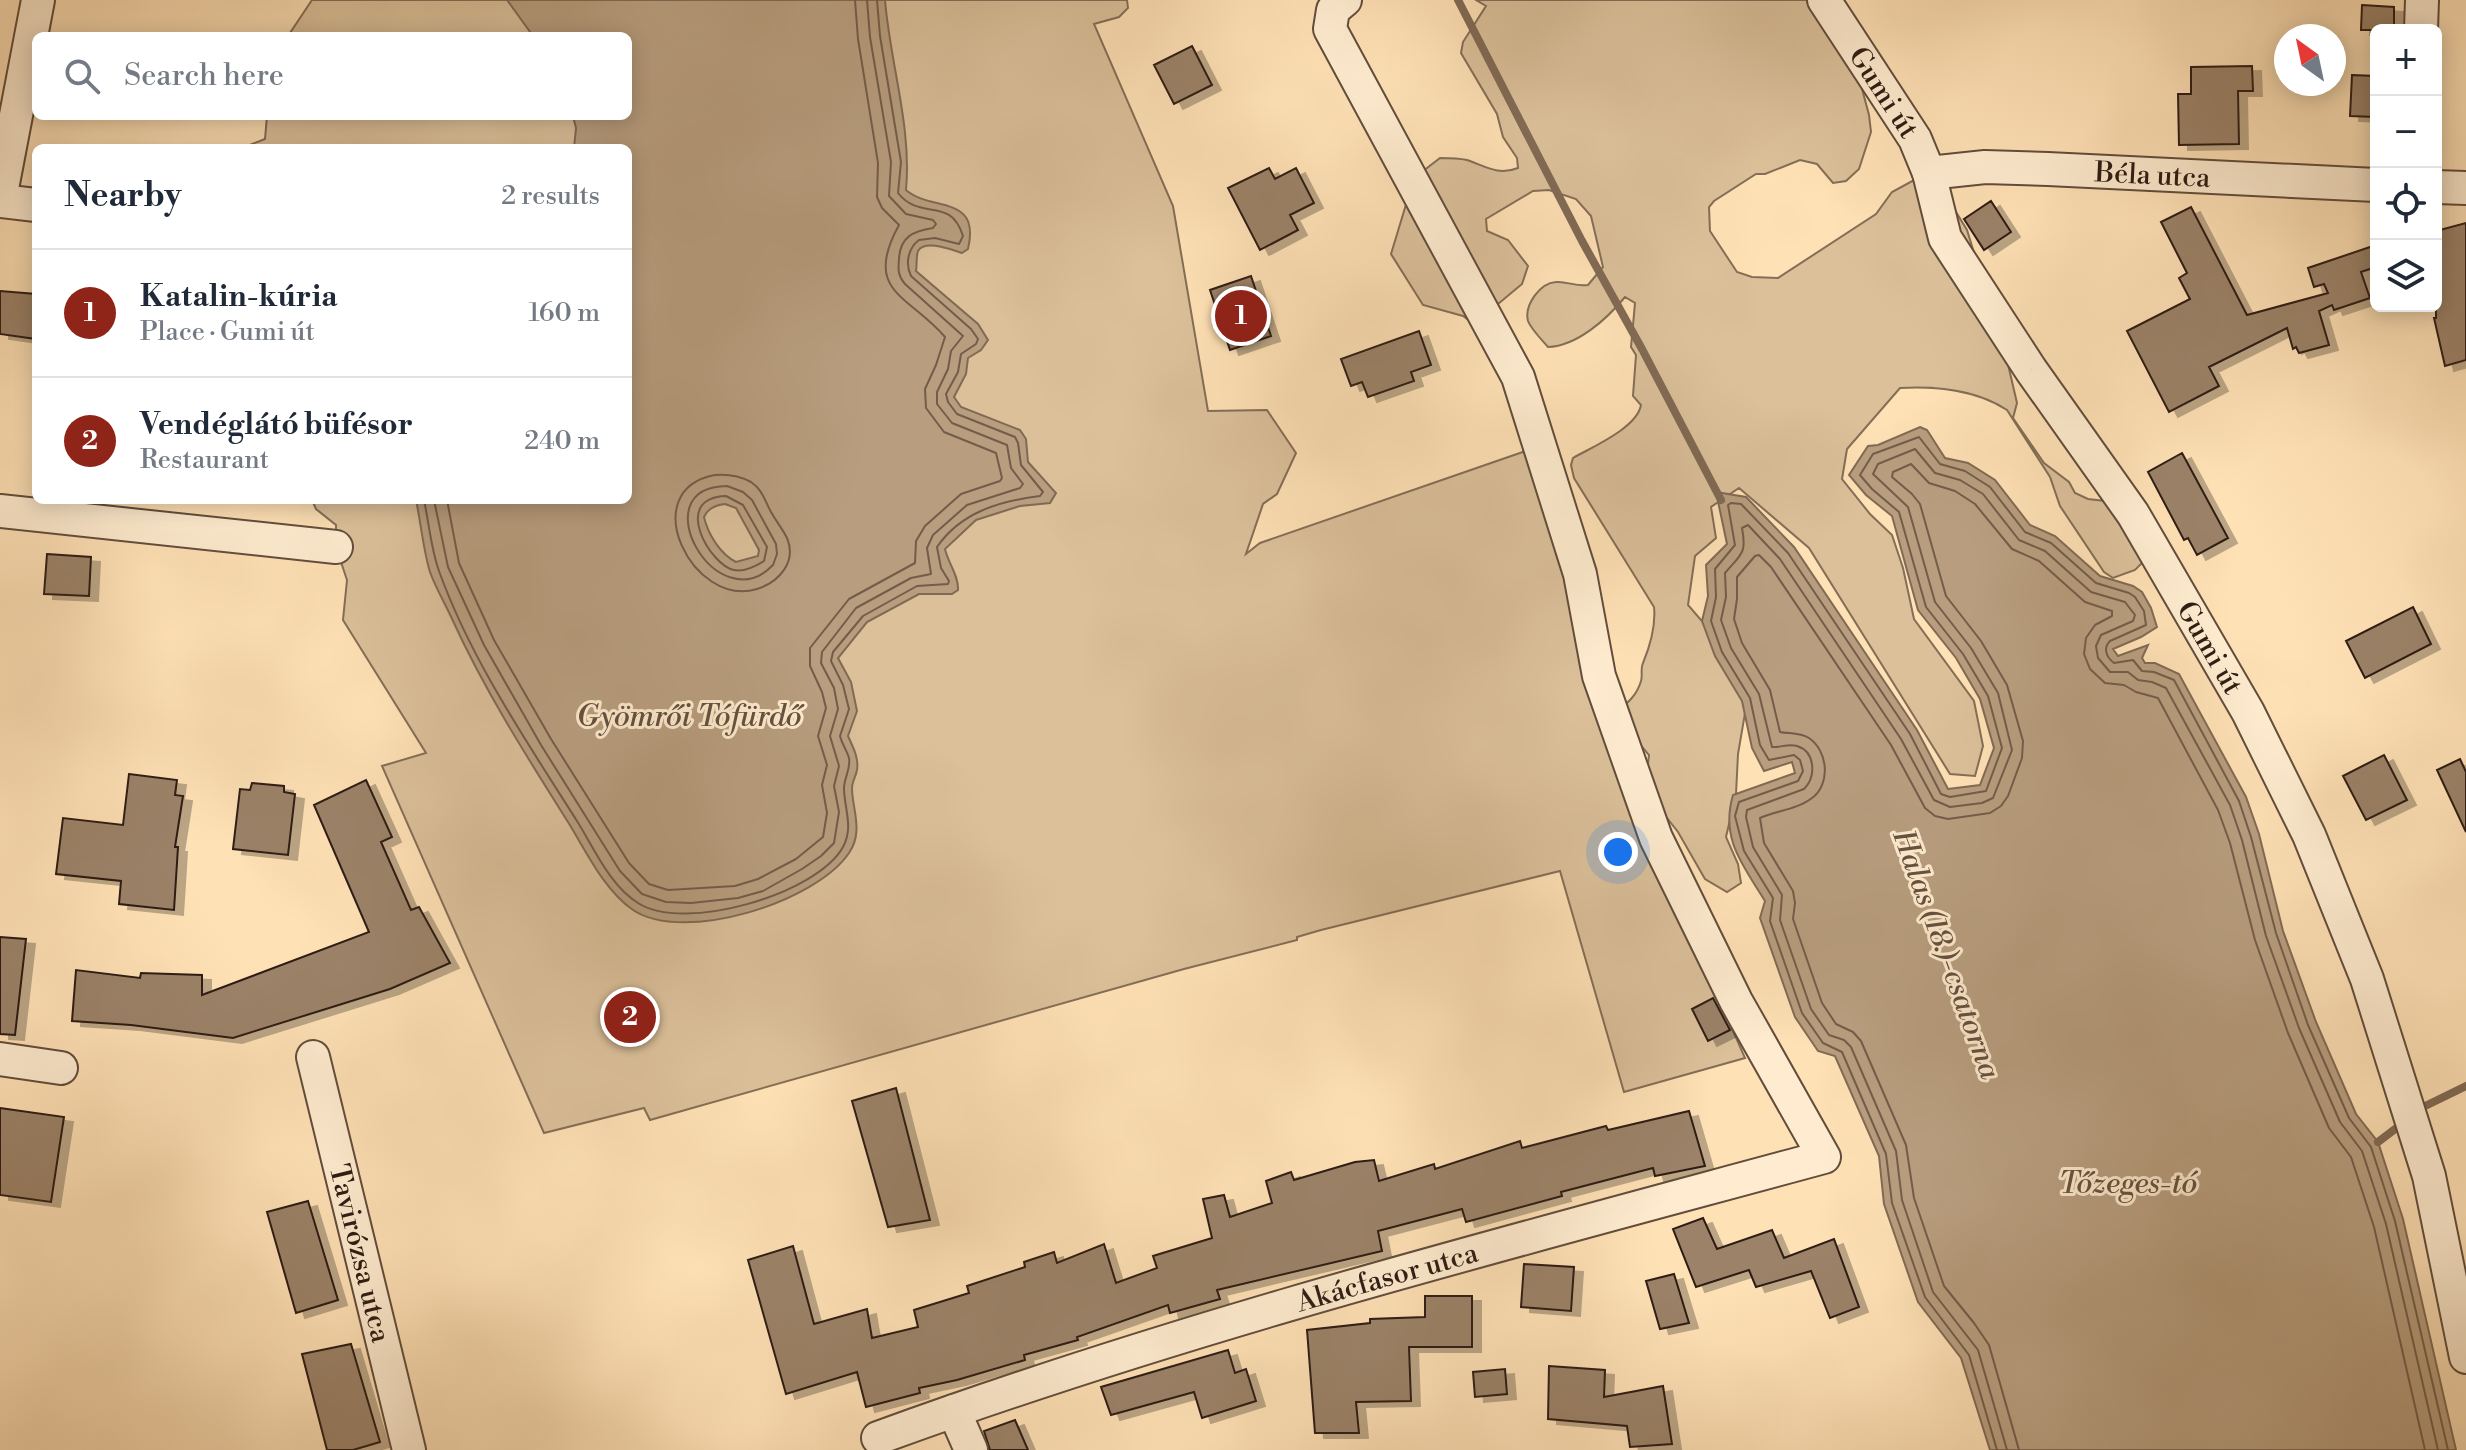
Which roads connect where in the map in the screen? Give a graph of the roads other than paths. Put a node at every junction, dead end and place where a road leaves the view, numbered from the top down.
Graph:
1 (38, 0) edge
2 (1345, 0) edge
3 (1824, 0) edge
4 (2422, 0) edge
5 (2421, 24) edge
6 (1929, 173) junction
7 (2370, 185) edge
8 (2442, 187) edge
9 (2466, 188) edge
10 (0, 200) edge
11 (32, 204) edge
12 (0, 511) edge
13 (336, 547) dead end
14 (313, 1057) dead end
15 (0, 1059) edge
16 (61, 1068) dead end
17 (2466, 1357) edge
18 (954, 1411) junction
19 (878, 1438) dead end
20 (409, 1450) edge
21 (971, 1450) edge

1 - 10 street
2 - 18 street, Akácfasor utca
3 - 6 street, Gumi út
4 - 5 street
6 - 7 street, Béla utca
6 - 17 street, Gumi út
8 - 9 street
10 - 11 street
12 - 13 street
14 - 20 street, Tavirózsa utca
15 - 16 street
18 - 19 street, Akácfasor utca
18 - 21 street

